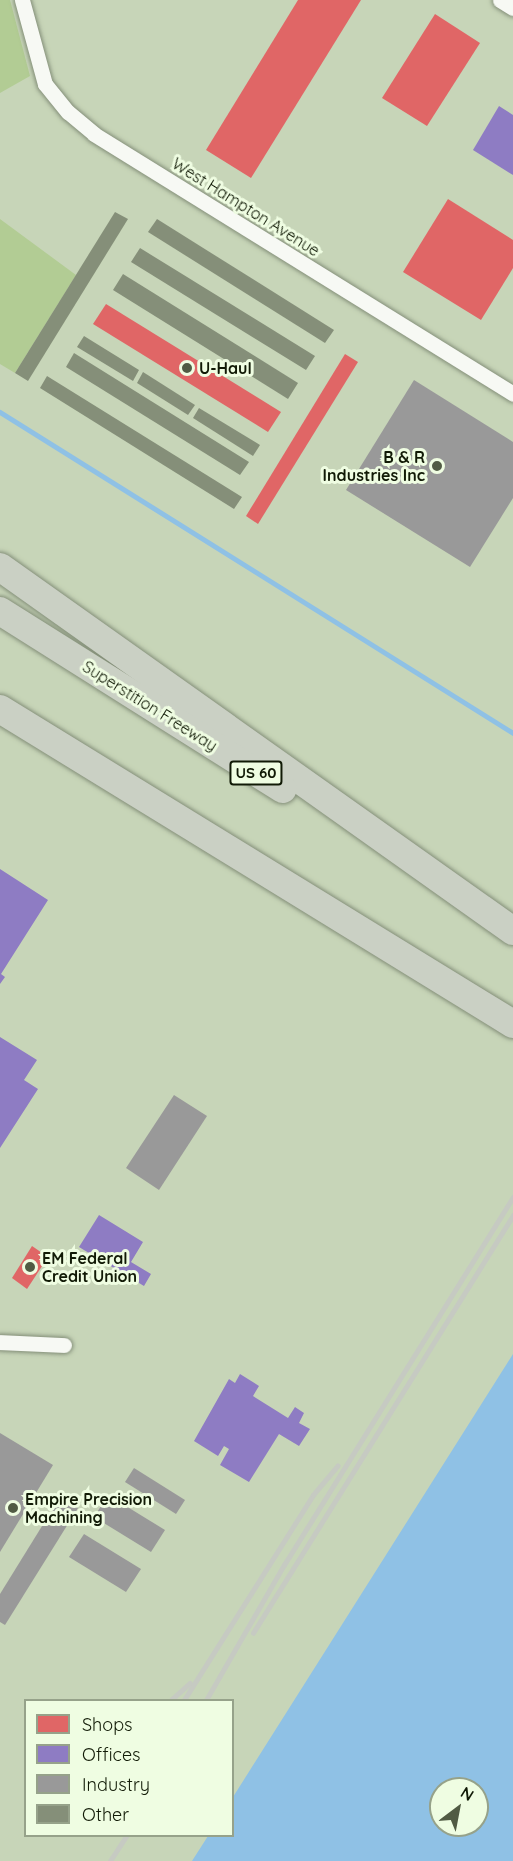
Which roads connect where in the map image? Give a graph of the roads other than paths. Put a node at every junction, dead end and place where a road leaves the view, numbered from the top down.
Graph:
1 (22, 0) edge
2 (500, 0) edge
3 (513, 8) edge
4 (513, 394) edge
5 (0, 567) edge
6 (0, 611) edge
7 (0, 709) edge
8 (0, 720) edge
9 (114, 780) junction
10 (513, 933) edge
11 (513, 1024) edge
12 (0, 1342) edge
13 (64, 1345) dead end

1 - 4 street, West Hampton Avenue
2 - 3 street
5 - 10 highway
6 - 10 highway, Superstition Freeway / US 60
7 - 9 highway
8 - 9 highway
9 - 11 highway
12 - 13 street

